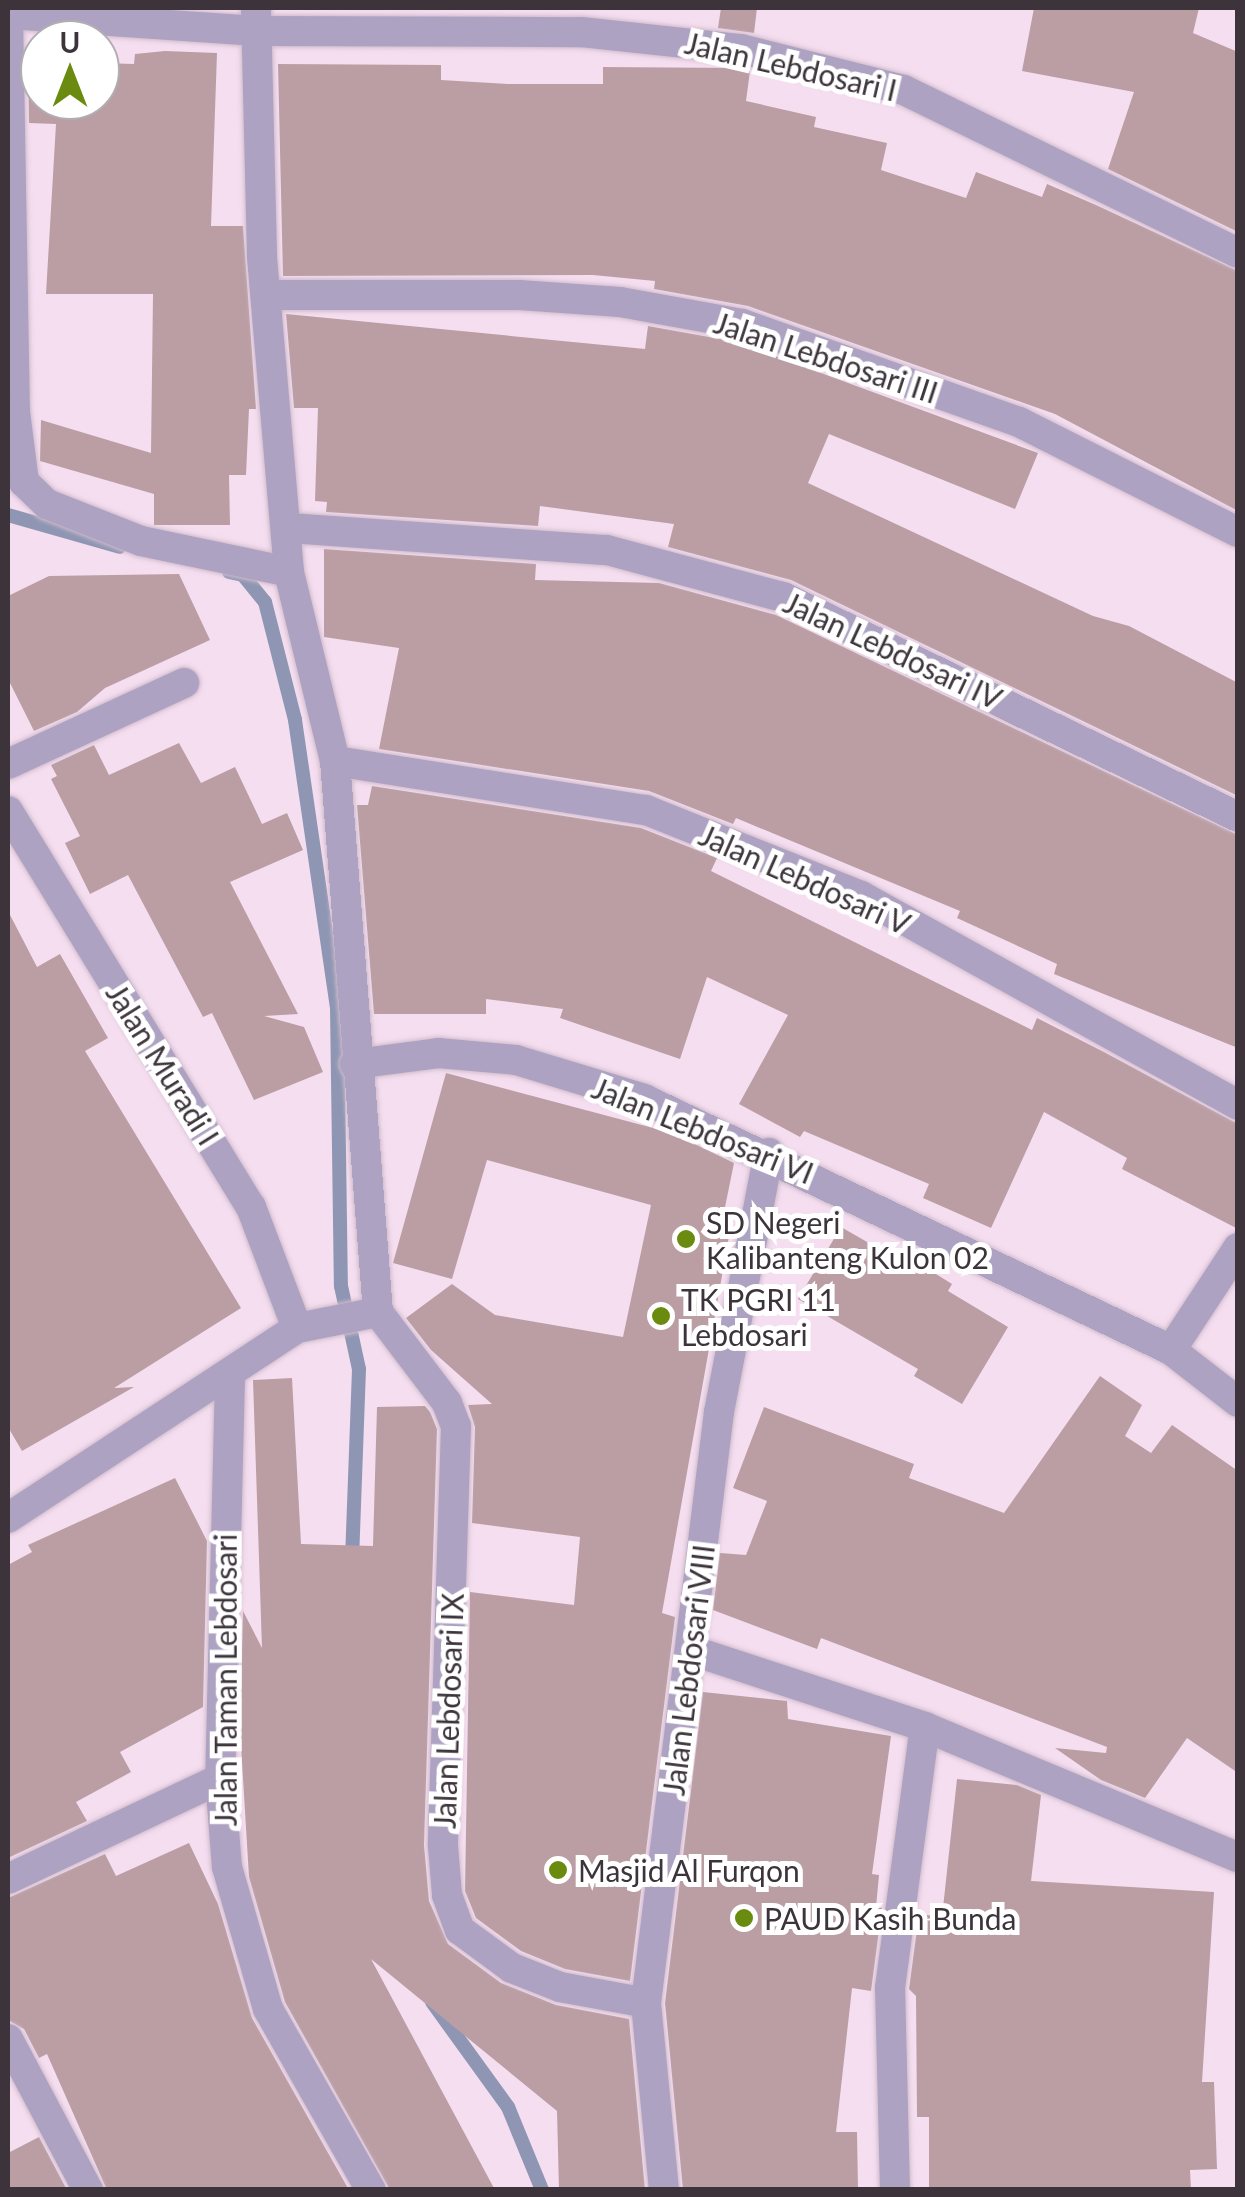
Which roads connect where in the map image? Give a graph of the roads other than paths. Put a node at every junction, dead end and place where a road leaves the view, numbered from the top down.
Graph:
1 (8, 14) edge
2 (256, 19) edge
3 (1238, 253) edge
4 (266, 295) junction
5 (11, 410) edge
6 (289, 528) junction
7 (1238, 532) edge
8 (289, 572) junction
9 (184, 682) dead end
10 (336, 761) junction
11 (8, 764) edge
12 (8, 810) edge
13 (1238, 818) edge
14 (355, 1064) junction
15 (1238, 1104) edge
16 (769, 1153) junction
17 (1238, 1248) edge
18 (373, 1312) junction
19 (310, 1325) junction
20 (1170, 1350) junction
21 (230, 1378) junction
22 (1238, 1402) edge
23 (8, 1518) edge
24 (690, 1650) junction
25 (924, 1727) junction
26 (220, 1779) junction
27 (1238, 1856) edge
28 (8, 1879) edge
29 (646, 2003) junction
30 (8, 2039) edge
31 (88, 2190) edge
32 (371, 2190) edge
33 (664, 2190) edge
34 (895, 2190) edge

1 - 2 street, Jalan Lebdosari I
1 - 5 street
2 - 3 street, Jalan Lebdosari I
2 - 4 street
4 - 6 street
4 - 7 street, Jalan Lebdosari III
5 - 8 street
6 - 8 street
6 - 13 street, Jalan Lebdosari IV
8 - 10 street
9 - 11 street
10 - 14 street
10 - 15 street, Jalan Lebdosari V
12 - 19 street, Jalan Muradi I
14 - 16 street, Jalan Lebdosari VI
14 - 18 street
16 - 20 street, Jalan Lebdosari VI
16 - 24 street, Jalan Lebdosari VIII
17 - 20 street
18 - 19 street
18 - 29 street, Jalan Lebdosari IX
19 - 21 street
20 - 22 street, Jalan Lebdosari VI
21 - 23 street
21 - 26 street, Jalan Taman Lebdosari
24 - 25 street
24 - 29 street, Jalan Lebdosari VIII
25 - 27 street
25 - 34 street
26 - 28 street
26 - 32 street, Jalan Taman Lebdosari
29 - 33 street, Jalan Lebdosari VIII
30 - 31 street

